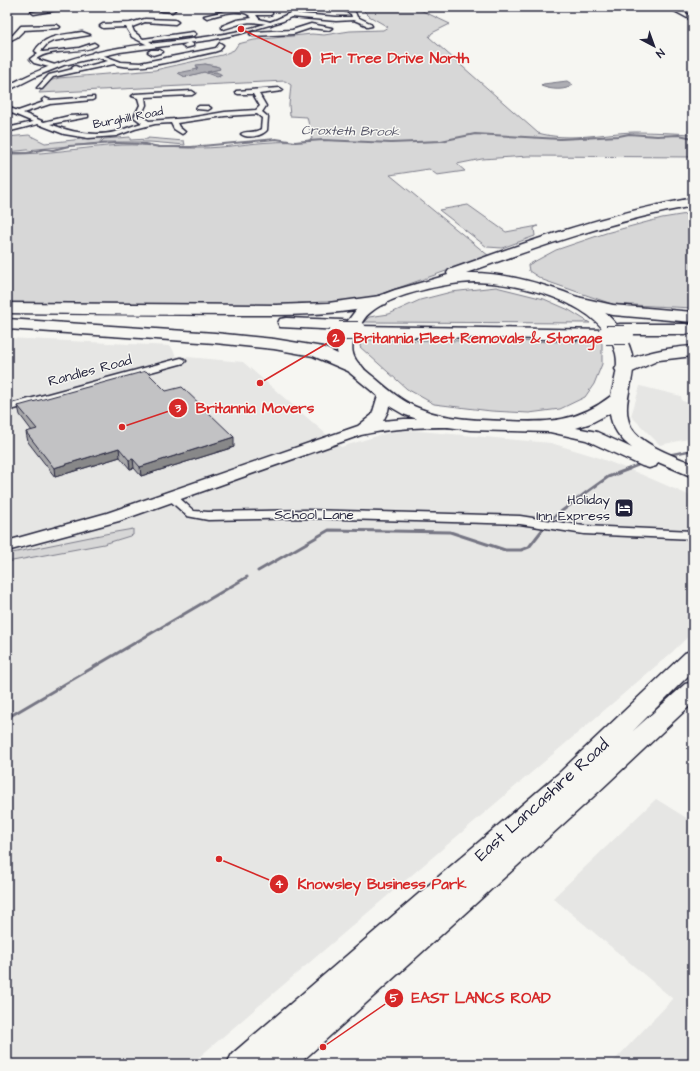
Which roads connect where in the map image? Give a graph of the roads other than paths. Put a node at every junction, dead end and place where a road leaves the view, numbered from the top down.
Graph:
1 (69, 7) edge
2 (109, 7) edge
3 (128, 7) edge
4 (304, 7) edge
5 (340, 7) edge
6 (670, 7) edge
7 (116, 8) edge
8 (34, 10) edge
9 (73, 13) dead end
10 (271, 13) dead end
11 (291, 15) junction
12 (210, 17) dead end
13 (253, 17) junction
14 (323, 18) junction
15 (355, 18) junction
16 (693, 19) edge
17 (177, 22) dead end
18 (130, 25) junction
19 (107, 26) dead end
20 (311, 26) junction
21 (223, 27) dead end
22 (368, 27) dead end
23 (59, 28) dead end
24 (275, 28) junction
25 (329, 28) dead end
26 (196, 34) dead end
27 (250, 34) dead end
28 (87, 35) dead end
29 (7, 40) edge
30 (144, 40) junction
31 (102, 45) dead end
32 (188, 45) dead end
33 (227, 45) dead end
34 (152, 50) junction
35 (160, 52) dead end
36 (207, 52) junction
37 (41, 53) junction
38 (94, 54) junction
39 (167, 60) junction
40 (113, 62) junction
41 (53, 66) junction
42 (8, 87) edge
43 (38, 88) dead end
44 (283, 90) dead end
45 (238, 92) dead end
46 (256, 92) junction
47 (193, 93) dead end
48 (94, 99) dead end
49 (204, 108) dead end
50 (7, 109) edge
51 (258, 112) junction
52 (18, 113) junction
53 (86, 116) dead end
54 (209, 116) junction
55 (173, 121) junction
56 (41, 123) junction
57 (147, 123) junction
58 (9, 130) edge
59 (181, 133) dead end
60 (243, 134) dead end
61 (693, 202) edge
62 (693, 208) edge
63 (528, 284) junction
64 (422, 285) junction
65 (380, 300) junction
66 (577, 302) junction
67 (7, 308) edge
68 (7, 312) edge
69 (693, 316) edge
70 (7, 319) edge
71 (7, 324) edge
72 (340, 328) junction
73 (693, 329) edge
74 (613, 332) junction
75 (693, 336) edge
76 (693, 351) edge
77 (181, 361) dead end
78 (355, 369) junction
79 (624, 370) junction
80 (384, 395) junction
81 (618, 399) junction
82 (7, 408) edge
83 (451, 423) junction
84 (536, 427) junction
85 (357, 432) junction
86 (656, 459) junction
87 (693, 471) edge
88 (693, 482) edge
89 (172, 497) junction
90 (693, 535) edge
91 (7, 546) edge
92 (693, 658) edge
93 (693, 690) edge
94 (243, 1064) edge
95 (276, 1064) edge

1 - 8 street
1 - 9 street
2 - 7 street
3 - 7 street
4 - 11 street
5 - 15 street
6 - 16 street
10 - 13 street
11 - 14 street
11 - 24 street
12 - 13 street
13 - 21 street
13 - 24 street
14 - 15 street
14 - 20 street
15 - 22 street
17 - 18 street
18 - 19 street
18 - 30 street
20 - 24 street
20 - 25 street
23 - 29 street
24 - 27 street
24 - 34 street
26 - 30 street
28 - 37 street
30 - 34 street
31 - 37 street
32 - 36 street
33 - 36 street
34 - 35 street
34 - 38 street
34 - 39 street
36 - 39 street
37 - 41 street
38 - 40 street
38 - 41 street
39 - 40 street
40 - 43 street
41 - 42 street
44 - 46 street
45 - 46 street
46 - 51 street
47 - 57 street
48 - 52 street
49 - 54 street
50 - 52 street, Burghill Road
51 - 54 street, Burghill Road
51 - 60 street
52 - 56 street, Burghill Road
53 - 56 street
54 - 55 street, Burghill Road
55 - 57 street, Burghill Road
55 - 59 street
56 - 57 street, Burghill Road
56 - 58 street
61 - 64 highway
62 - 63 highway
63 - 64 highway
63 - 66 highway
64 - 65 highway
65 - 67 highway
65 - 78 highway
66 - 69 highway
66 - 79 highway
68 - 72 highway
70 - 72 highway
71 - 78 highway
72 - 74 highway, bridge
73 - 74 highway
74 - 75 highway
76 - 79 highway
77 - 82 street, Randles Road
78 - 80 highway
79 - 81 highway
80 - 83 highway
80 - 85 main road
81 - 84 highway
81 - 86 highway
83 - 84 highway
83 - 85 main road
84 - 86 highway
85 - 89 main road
86 - 87 highway
86 - 88 highway
89 - 90 street, School Lane
89 - 91 main road
92 - 94 highway, East Lancashire Road
93 - 95 highway, East Lancashire Road

